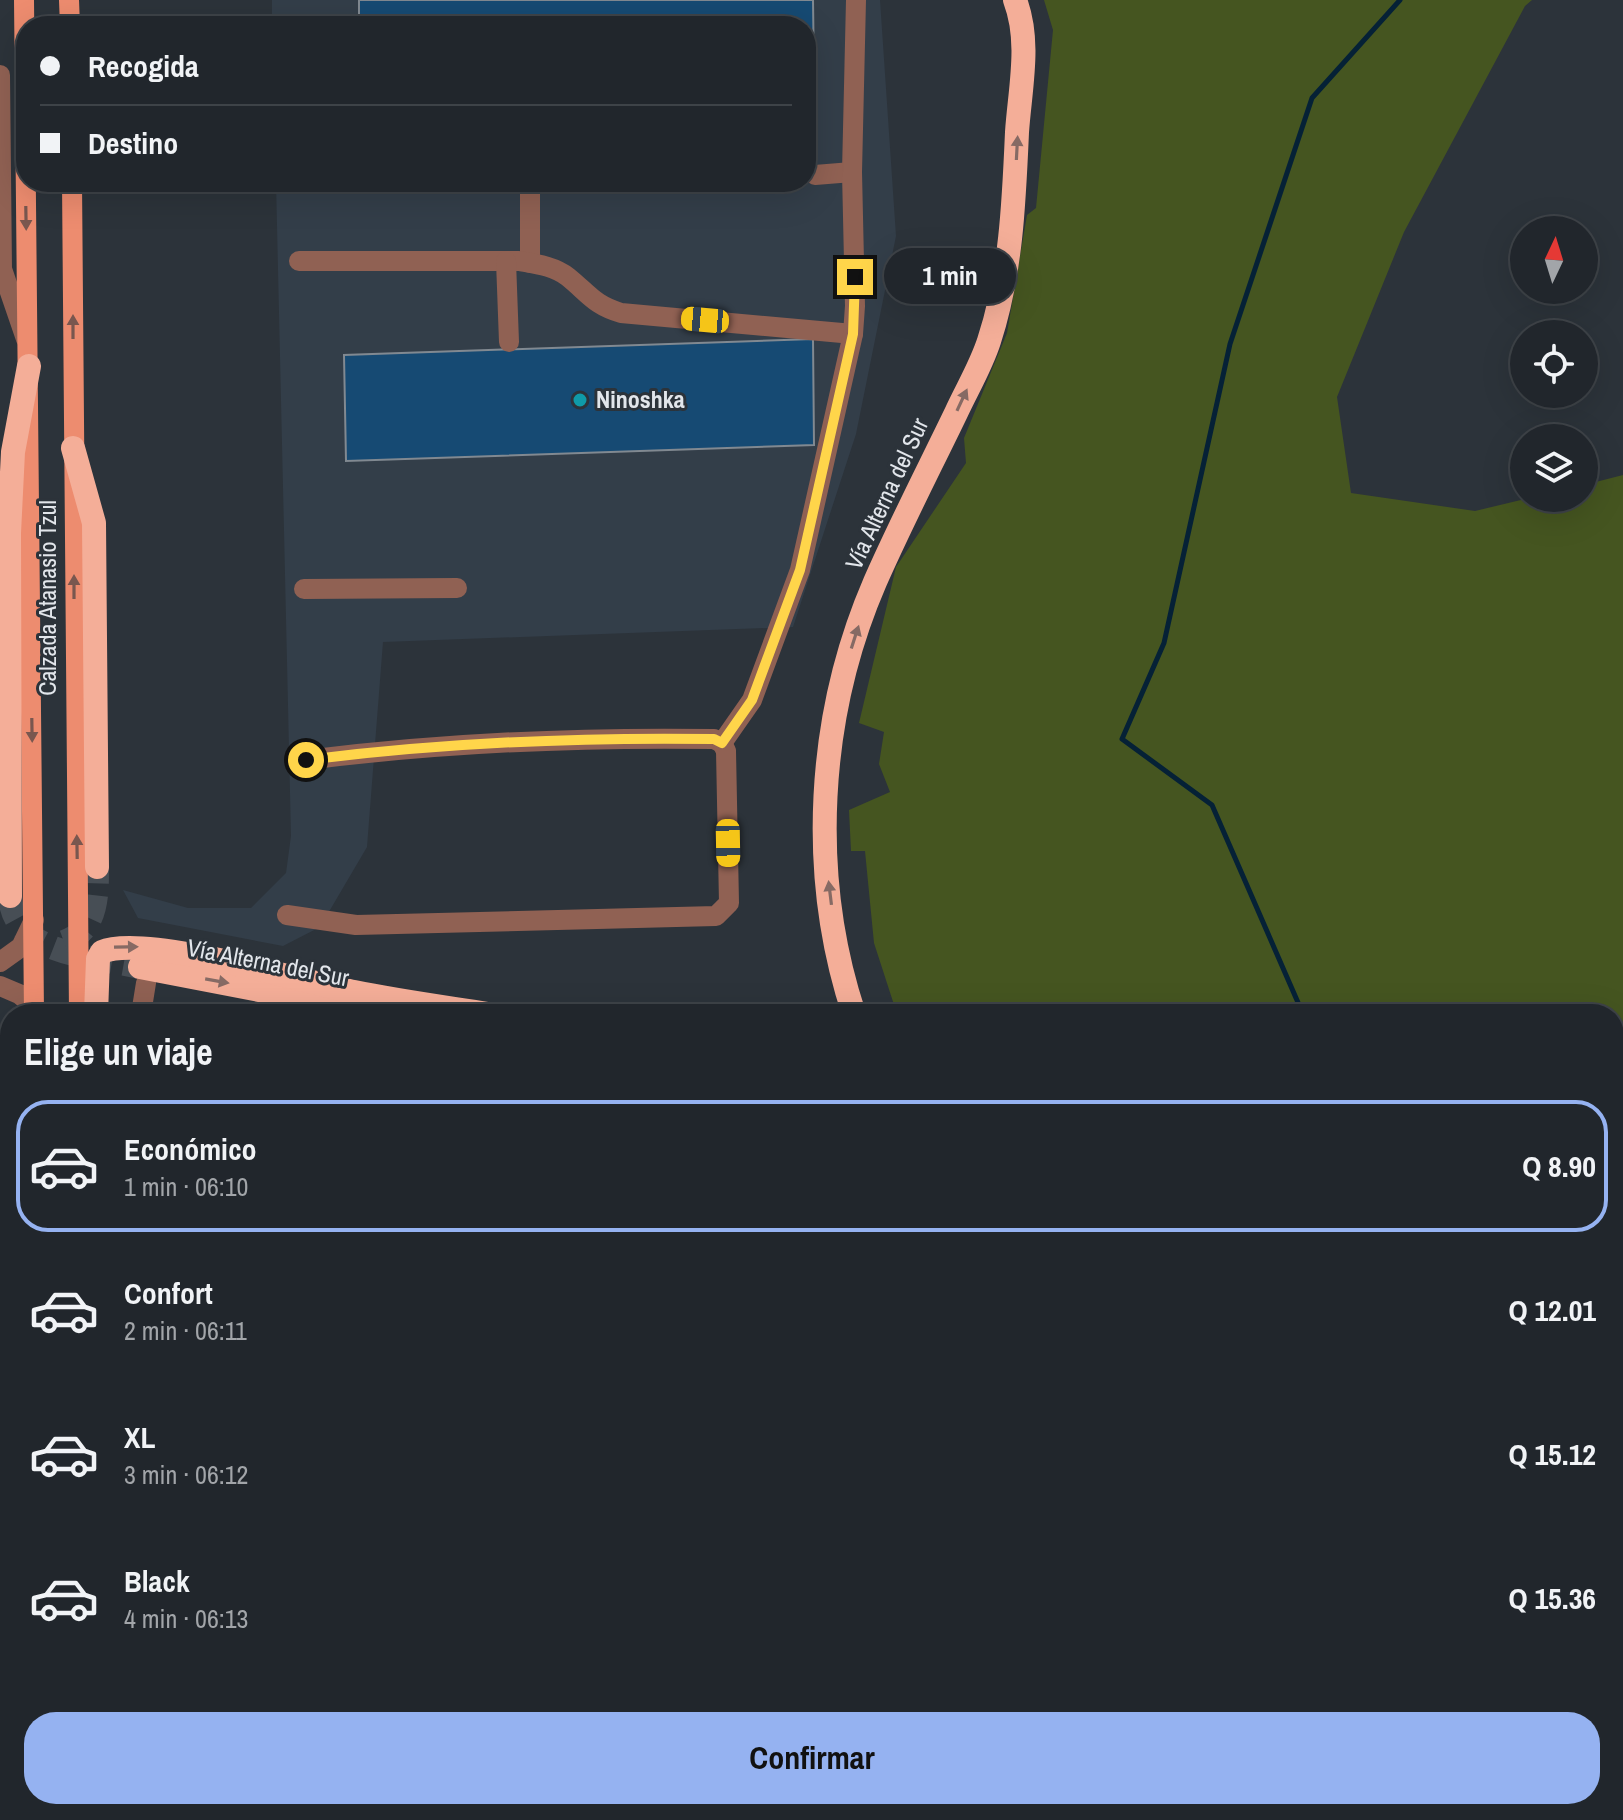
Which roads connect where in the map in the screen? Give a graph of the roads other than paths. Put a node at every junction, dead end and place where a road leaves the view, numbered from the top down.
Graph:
1 (856, 0) edge
2 (1015, 0) edge
3 (0, 75) edge
4 (0, 141) edge
5 (852, 172) junction
6 (816, 175) edge
7 (26, 192) edge
8 (72, 192) edge
9 (530, 192) edge
10 (299, 261) dead end
11 (506, 261) junction
12 (530, 263) junction
13 (853, 334) junction
14 (509, 342) dead end
15 (29, 356) junction
16 (73, 448) junction
17 (457, 588) dead end
18 (304, 589) dead end
19 (722, 743) junction
20 (306, 760) dead end
21 (97, 867) tunnel mouth
22 (10, 896) tunnel mouth
23 (287, 915) dead end
24 (34, 919) junction
25 (0, 962) edge
26 (841, 970) junction
27 (143, 975) joint
28 (0, 986) edge
29 (28, 1004) edge
30 (34, 1004) edge
31 (79, 1004) edge
32 (96, 1004) edge
33 (142, 1004) edge
34 (323, 1004) edge
35 (428, 1004) edge
36 (836, 1004) edge
37 (851, 1004) edge

1 - 5 street
26 -> 2 highway, Vía Alterna del Sur
3 - 4 street
4 - 15 street
5 - 6 street
5 - 13 street
7 -> 15 main road, Calzada Atanasio Tzul
16 -> 8 main road, Calzada Atanasio Tzul
9 - 12 street
10 - 11 street
11 - 12 street
11 - 14 street
12 - 13 street
13 - 19 street
15 - 22 highway
15 -> 24 main road, Calzada Atanasio Tzul
16 - 21 highway
31 -> 16 main road, Calzada Atanasio Tzul
17 - 18 street
19 - 20 street
19 - 23 street
24 - 25 street
24 - 30 main road, Calzada Atanasio Tzul
26 - 36 highway
26 - 37 highway, Vía Alterna del Sur
27 - 33 street
27 -> 34 highway, Vía Alterna del Sur
28 - 29 street
32 -> 35 highway

